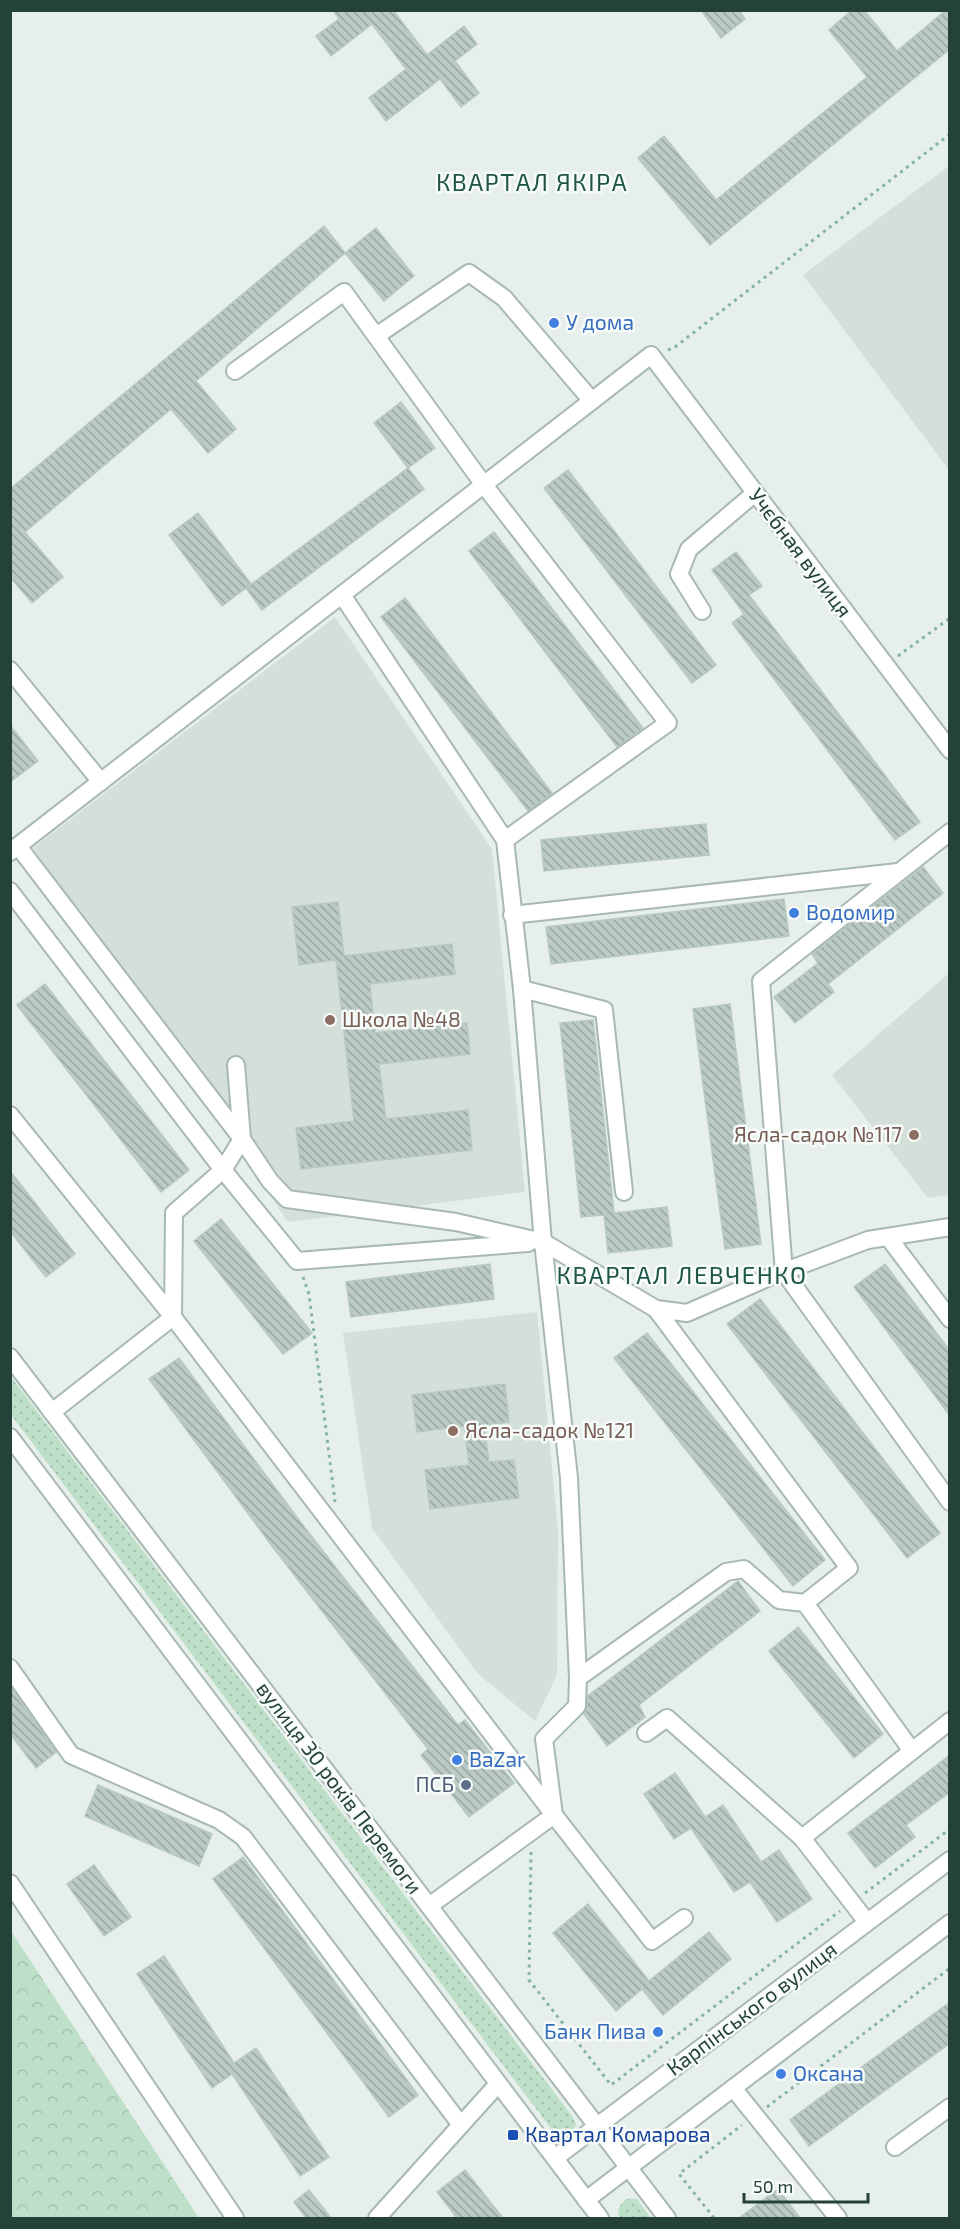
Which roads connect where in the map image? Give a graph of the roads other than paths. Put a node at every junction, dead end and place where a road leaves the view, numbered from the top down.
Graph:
1 (376, 336) junction
2 (235, 371) dead end
3 (592, 401) junction
4 (484, 485) junction
5 (755, 493) junction
6 (342, 595) junction
7 (702, 611) dead end
8 (10, 670) edge
9 (950, 750) edge
10 (101, 782) junction
11 (950, 832) edge
12 (505, 840) junction
13 (14, 849) edge
14 (898, 872) junction
15 (10, 891) edge
16 (512, 915) junction
17 (522, 989) junction
18 (236, 1065) dead end
19 (10, 1115) edge
20 (242, 1139) junction
21 (223, 1170) junction
22 (624, 1192) dead end
23 (950, 1227) edge
24 (888, 1237) junction
25 (543, 1242) junction
26 (784, 1272) junction
27 (656, 1309) junction
28 (173, 1317) junction
29 (950, 1319) edge
30 (10, 1357) edge
31 (52, 1413) junction
32 (10, 1437) edge
33 (950, 1502) edge
34 (805, 1603) junction
35 (10, 1668) edge
36 (578, 1678) junction
37 (950, 1721) edge
38 (646, 1733) dead end
39 (912, 1751) junction
40 (554, 1815) junction
41 (802, 1838) junction
42 (950, 1860) edge
43 (10, 1883) edge
44 (429, 1906) junction
45 (684, 1918) dead end
46 (867, 1922) junction
47 (950, 1923) edge
48 (498, 2084) junction
49 (733, 2088) junction
50 (950, 2107) edge
51 (461, 2125) junction
52 (597, 2127) junction
53 (895, 2147) dead end
54 (555, 2158) junction
55 (628, 2168) junction
56 (586, 2200) junction
57 (235, 2218) edge
58 (377, 2218) edge
59 (600, 2218) edge
60 (667, 2218) edge
61 (838, 2218) edge

1 - 2 street
1 - 3 street
1 - 4 street
3 - 4 street
3 - 5 street, Учєбная вулиця
4 - 6 street
4 - 12 street
5 - 7 street
5 - 9 street, Учєбная вулиця
6 - 10 street
6 - 12 street
8 - 10 street
10 - 13 street
11 - 14 street
12 - 16 street
13 - 20 street
14 - 16 street
14 - 26 street
15 - 21 street
16 - 17 street
17 - 22 street
17 - 25 street
18 - 20 street
19 - 28 street
20 - 21 street
20 - 25 street
21 - 25 street
21 - 28 street
23 - 24 street
24 - 26 street
24 - 29 street
25 - 27 street
25 - 36 street
26 - 27 street
26 - 33 street
27 - 34 street
28 - 31 street
28 - 40 street
30 - 31 street, вулиця 30 років Перемоги
31 - 44 street, вулиця 30 років Перемоги
32 - 48 street
34 - 36 street
34 - 39 street
35 - 51 street
36 - 40 street
37 - 39 street
38 - 41 street
39 - 41 street
40 - 44 street
40 - 45 street
41 - 46 street
42 - 46 street, Карпінського вулиця
43 - 57 street
44 - 52 street, вулиця 30 років Перемоги
46 - 52 street, Карпінського вулиця
47 - 49 street
48 - 51 street
48 - 54 street
49 - 55 street
49 - 61 street
50 - 53 street
51 - 58 street
52 - 54 street, Карпінського вулиця
52 - 55 street, вулиця 30 років Перемоги
54 - 56 street
55 - 56 street
55 - 60 street, вулиця 30 років Перемоги
56 - 59 street

